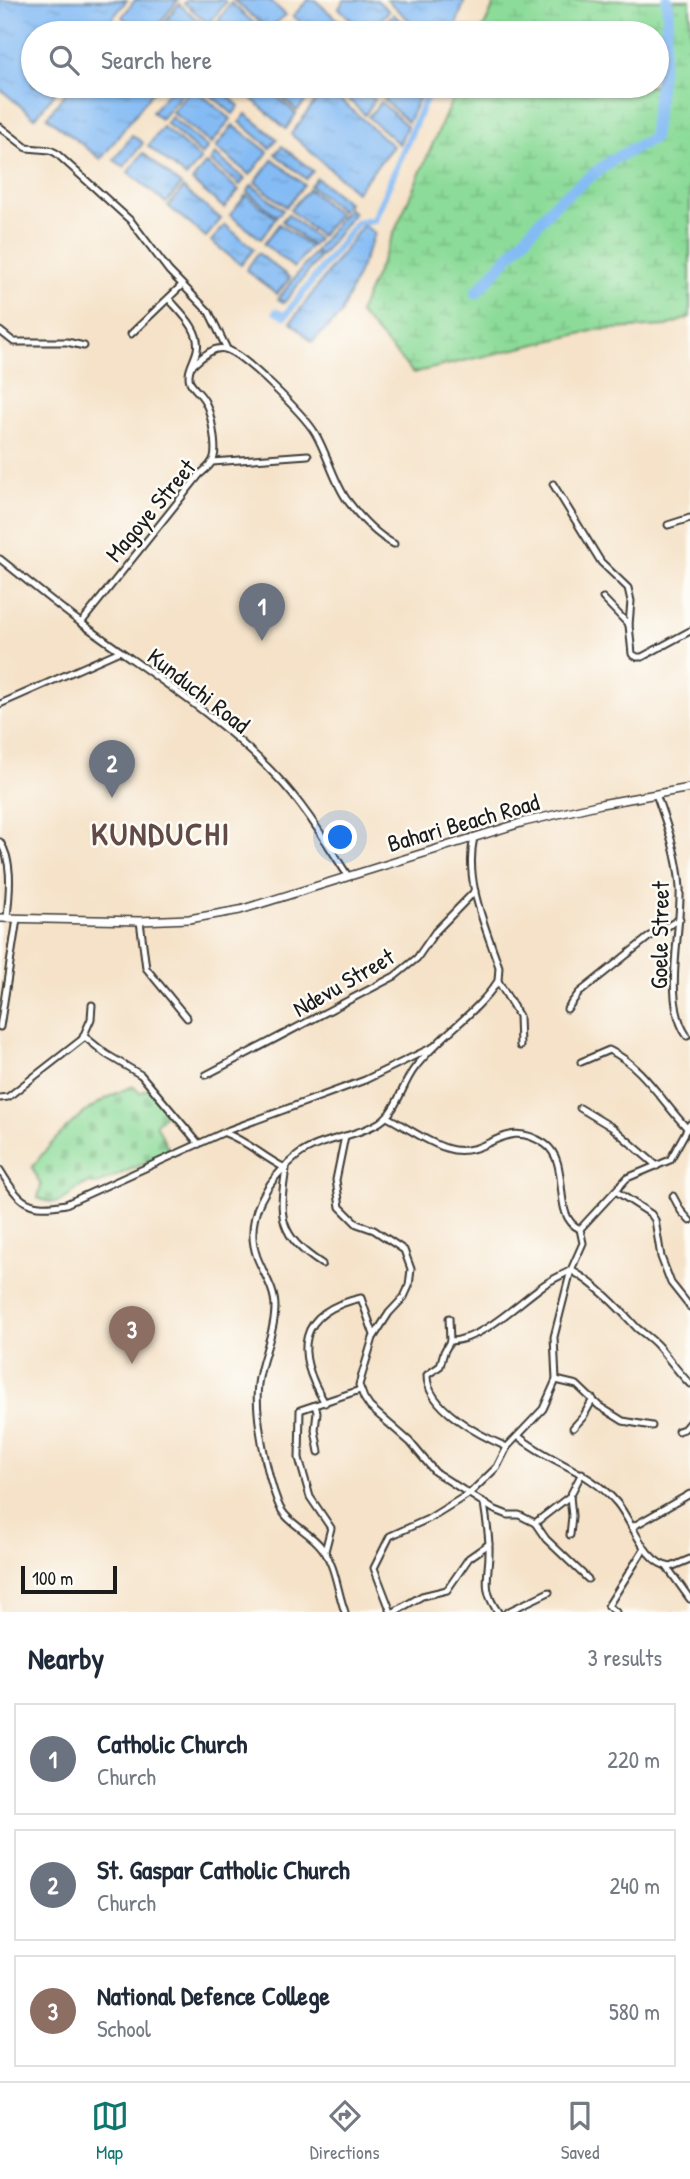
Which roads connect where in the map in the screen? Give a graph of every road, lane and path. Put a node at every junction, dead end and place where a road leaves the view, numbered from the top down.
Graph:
1 (0, 127) edge
2 (182, 285) junction
3 (169, 299) junction
4 (0, 331) edge
5 (131, 334) dead end
6 (84, 346) dead end
7 (227, 349) junction
8 (191, 367) junction
9 (308, 455) dead end
10 (212, 462) junction
11 (553, 484) dead end
12 (690, 518) edge
13 (668, 526) dead end
14 (394, 544) dead end
15 (0, 559) edge
16 (603, 598) dead end
17 (81, 623) junction
18 (629, 625) junction
19 (690, 631) edge
20 (120, 652) junction
21 (0, 704) edge
22 (690, 788) edge
23 (656, 794) junction
24 (474, 837) junction
25 (0, 842) edge
26 (348, 876) junction
27 (475, 891) junction
28 (4, 918) edge
29 (17, 919) junction
30 (680, 919) junction
31 (140, 921) junction
32 (498, 981) junction
33 (92, 1005) dead end
34 (567, 1009) dead end
35 (187, 1018) dead end
36 (0, 1027) edge
37 (687, 1036) dead end
38 (83, 1037) junction
39 (439, 1044) junction
40 (520, 1046) dead end
41 (581, 1062) dead end
42 (206, 1075) dead end
43 (0, 1098) edge
44 (580, 1108) dead end
45 (387, 1117) junction
46 (689, 1126) edge
47 (224, 1132) junction
48 (345, 1136) junction
49 (199, 1144) junction
50 (287, 1166) junction
51 (657, 1166) junction
52 (0, 1170) edge
53 (617, 1192) junction
54 (673, 1196) dead end
55 (690, 1221) edge
56 (580, 1229) junction
57 (322, 1264) dead end
58 (571, 1270) junction
59 (690, 1307) edge
60 (449, 1318) dead end
61 (374, 1335) junction
62 (450, 1341) junction
63 (556, 1380) junction
64 (690, 1384) edge
65 (360, 1390) junction
66 (593, 1399) junction
67 (325, 1403) junction
68 (315, 1405) junction
69 (690, 1422) edge
70 (652, 1426) dead end
71 (573, 1428) dead end
72 (678, 1432) dead end
73 (518, 1436) junction
74 (507, 1447) junction
75 (319, 1452) dead end
76 (582, 1473) junction
77 (470, 1493) junction
78 (690, 1494) edge
79 (570, 1496) junction
80 (484, 1503) junction
81 (535, 1523) junction
82 (634, 1526) junction
83 (570, 1535) dead end
84 (489, 1544) junction
85 (644, 1549) junction
86 (325, 1551) junction
87 (690, 1559) edge
88 (667, 1567) junction
89 (588, 1579) dead end
90 (549, 1592) dead end
91 (690, 1599) edge
92 (608, 1606) junction
93 (345, 1612) edge
94 (393, 1612) edge
95 (498, 1612) edge
96 (507, 1612) edge
97 (604, 1612) edge
98 (616, 1612) edge

1 - 2 street
2 - 3 street
2 - 7 street
3 - 5 street
3 - 8 street, Magoye Street
4 - 6 street
7 - 8 street
7 - 14 street
8 - 10 street, Magoye Street
9 - 10 street
10 - 17 street, Magoye Street
11 - 18 street
12 - 13 street
15 - 17 street, Kunduchi Road
16 - 18 street
17 - 20 street, Kunduchi Road
18 - 19 street
20 - 21 street
20 - 26 street, Kunduchi Road
22 - 23 street, Bahari Beach Road
23 - 24 street, Bahari Beach Road
23 - 30 street, Goele Street
24 - 26 street, Bahari Beach Road
24 - 27 street
25 - 28 street
26 - 31 street, Bahari Beach Road
27 - 32 street
27 - 42 street, Ndevu Street
28 - 29 street, Bahari Beach Road
29 - 31 street, Bahari Beach Road
29 - 36 street
30 - 34 street
30 - 37 street, Goele Street
31 - 35 street
32 - 39 street
32 - 40 street
33 - 38 street
38 - 43 street
38 - 49 street
39 - 45 street
39 - 47 street
41 - 46 street
44 - 51 street
45 - 48 street
45 - 56 street
46 - 51 street
47 - 49 street
47 - 50 street
48 - 50 street
48 - 61 street
49 - 52 street
50 - 57 street
50 - 86 street
51 - 53 street
53 - 56 street
53 - 59 street
54 - 55 street
56 - 58 street
58 - 62 street
58 - 63 street
58 - 64 street
60 - 62 street
61 - 65 street
61 - 67 street
62 - 74 street
63 - 66 street
63 - 73 street
65 - 67 street
65 - 77 street
66 - 70 street
66 - 71 street
67 - 68 street
68 - 75 street
68 - 86 street
69 - 72 street
73 - 74 street
73 - 76 street
74 - 77 street
76 - 79 street
76 - 82 street
77 - 80 street
77 - 94 street
78 - 82 street
79 - 81 street
79 - 83 street
80 - 81 street
80 - 84 street
81 - 89 street
82 - 85 street
84 - 94 street
84 - 95 street
85 - 88 street
85 - 92 street
86 - 93 street
87 - 88 street
88 - 91 street
90 - 96 street
92 - 97 street
92 - 98 street

